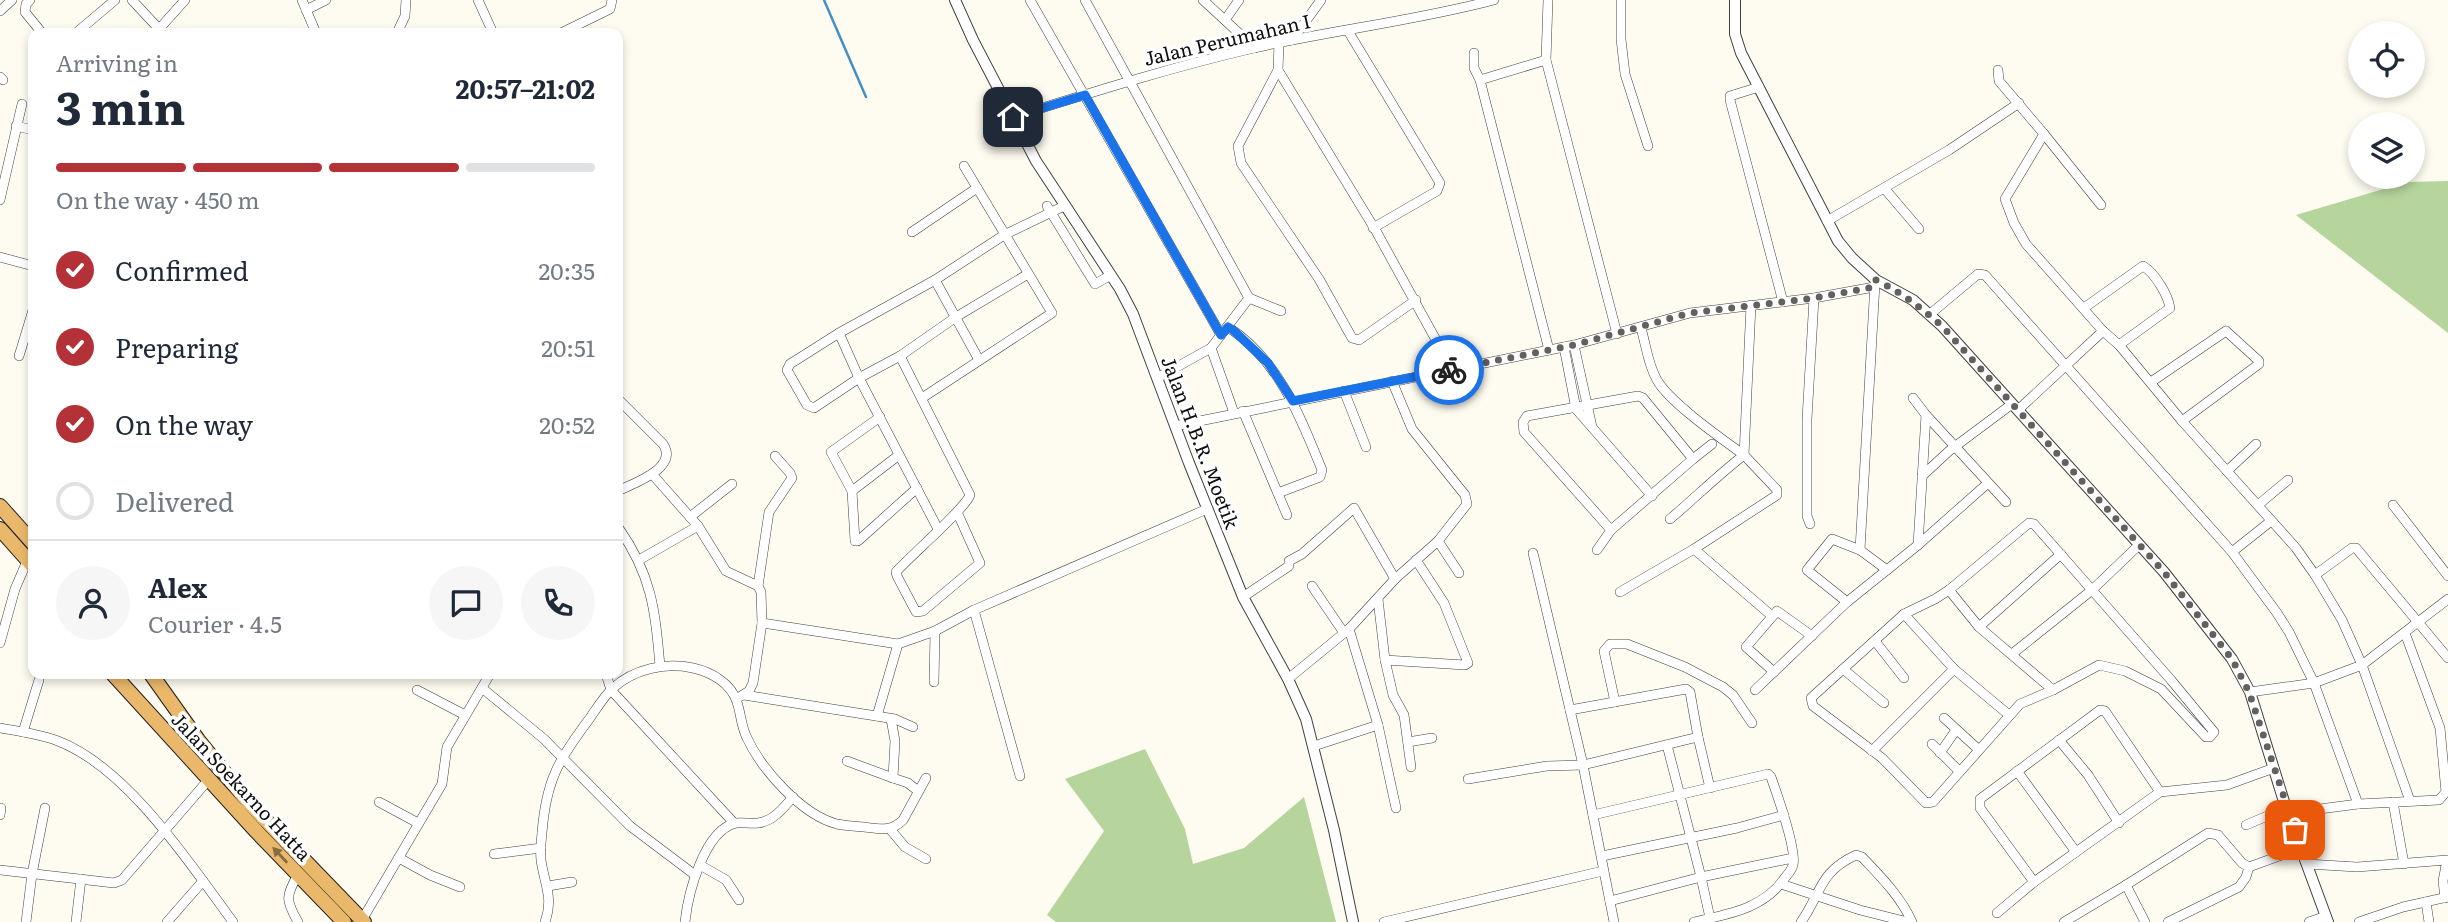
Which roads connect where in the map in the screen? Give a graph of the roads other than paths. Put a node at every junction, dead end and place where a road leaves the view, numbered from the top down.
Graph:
1 (12, 0) edge
2 (30, 0) edge
3 (115, 0) edge
4 (132, 0) edge
5 (186, 0) edge
6 (302, 0) edge
7 (326, 0) edge
8 (406, 0) edge
9 (478, 0) edge
10 (612, 0) edge
11 (955, 0) edge
12 (1030, 0) edge
13 (1085, 0) edge
14 (1203, 0) edge
15 (1239, 0) edge
16 (1321, 0) edge
17 (1494, 0) edge
18 (1548, 0) edge
19 (1621, 0) edge
20 (1735, 0) edge
21 (1465, 4) edge
22 (306, 10) junction
23 (0, 11) edge
24 (1225, 20) junction
25 (38, 28) edge
26 (82, 28) edge
27 (158, 28) edge
28 (160, 28) edge
29 (314, 28) edge
30 (399, 28) edge
31 (491, 28) edge
32 (574, 28) edge
33 (1348, 32) junction
34 (1292, 40) junction
35 (1279, 43) junction
36 (1255, 48) junction
37 (1474, 53) dead end
38 (1546, 60) junction
39 (1278, 70) junction
40 (1998, 70) dead end
41 (1130, 79) junction
42 (1480, 80) junction
43 (1759, 87) junction
44 (1085, 95) junction
45 (2019, 103) junction
46 (22, 104) dead end
47 (1013, 117) junction
48 (16, 126) junction
49 (28, 129) edge
50 (2044, 134) junction
51 (1648, 146) dead end
52 (964, 166) dead end
53 (977, 188) junction
54 (1884, 188) junction
55 (0, 200) edge
56 (1061, 202) junction
57 (2101, 205) dead end
58 (1050, 209) junction
59 (1827, 221) junction
60 (1373, 228) junction
61 (1919, 229) dead end
62 (912, 233) dead end
63 (1004, 235) junction
64 (0, 257) edge
65 (28, 265) edge
66 (1028, 274) junction
67 (1111, 275) junction
68 (935, 280) junction
69 (1875, 283) junction
70 (1249, 298) junction
71 (1814, 298) junction
72 (1416, 300) junction
73 (1783, 302) junction
74 (1752, 305) junction
75 (2084, 308) junction
76 (1281, 311) dead end
77 (1929, 315) junction
78 (956, 317) junction
79 (28, 326) edge
80 (1228, 327) junction
81 (1641, 328) junction
82 (2103, 331) junction
83 (839, 333) junction
84 (1617, 334) junction
85 (1221, 335) junction
86 (1574, 345) junction
87 (2119, 345) junction
88 (1564, 347) junction
89 (1211, 348) junction
90 (1549, 350) junction
91 (19, 356) dead end
92 (900, 356) junction
93 (979, 360) junction
94 (2065, 366) junction
95 (1452, 369) junction
96 (859, 378) junction
97 (1157, 378) junction
98 (1392, 382) junction
99 (2151, 382) junction
100 (1344, 391) junction
101 (922, 398) junction
102 (1913, 398) dead end
103 (1293, 401) junction
104 (623, 404) edge
105 (1587, 405) junction
106 (2015, 407) junction
107 (1576, 409) junction
108 (1239, 412) junction
109 (1926, 415) junction
110 (880, 417) junction
111 (2182, 421) junction
112 (1175, 426) junction
113 (1592, 428) junction
114 (1712, 444) dead end
115 (2256, 444) dead end
116 (1366, 447) dead end
117 (1956, 447) junction
118 (899, 455) junction
119 (1744, 455) junction
120 (775, 456) dead end
121 (1693, 459) junction
122 (2227, 471) junction
123 (652, 474) junction
124 (1922, 475) junction
125 (2288, 480) dead end
126 (1988, 483) junction
127 (732, 484) dead end
128 (623, 488) edge
129 (917, 488) junction
130 (852, 491) junction
131 (1278, 494) junction
132 (1652, 496) junction
133 (2006, 502) dead end
134 (2258, 505) junction
135 (2393, 505) dead end
136 (0, 506) edge
137 (1207, 509) junction
138 (957, 512) junction
139 (1287, 515) dead end
140 (690, 517) junction
141 (1670, 519) dead end
142 (2271, 521) junction
143 (1810, 524) dead end
144 (698, 526) junction
145 (938, 529) junction
146 (1611, 530) junction
147 (5, 535) edge
148 (623, 535) edge
149 (28, 537) edge
150 (1438, 541) junction
151 (1918, 545) junction
152 (2139, 545) junction
153 (1694, 549) junction
154 (1597, 550) dead end
155 (1860, 550) junction
156 (2232, 552) junction
157 (1533, 553) dead end
158 (2061, 554) junction
159 (28, 560) edge
160 (639, 560) junction
161 (1416, 560) junction
162 (28, 568) edge
163 (1887, 570) junction
164 (1459, 573) dead end
165 (2315, 575) junction
166 (2448, 576) edge
167 (1395, 579) junction
168 (758, 586) junction
169 (1312, 586) dead end
170 (1949, 590) junction
171 (2092, 590) junction
172 (1620, 592) dead end
173 (1243, 597) junction
174 (1378, 599) junction
175 (2448, 599) edge
176 (1847, 602) junction
177 (974, 610) junction
178 (1904, 614) junction
179 (1772, 616) junction
180 (2418, 622) junction
181 (762, 623) junction
182 (1979, 628) junction
183 (935, 631) junction
184 (1347, 631) junction
185 (2405, 633) junction
186 (1812, 636) junction
187 (1875, 640) junction
188 (0, 643) edge
189 (898, 645) junction
190 (2012, 654) junction
191 (2448, 658) edge
192 (1385, 660) junction
193 (2362, 665) junction
194 (660, 666) junction
195 (1843, 669) junction
196 (1954, 669) junction
197 (1774, 672) junction
198 (1904, 678) dead end
199 (122, 679) edge
200 (155, 679) edge
201 (487, 679) edge
202 (608, 679) edge
203 (1288, 679) junction
204 (39, 680) dead end
205 (2171, 680) junction
206 (934, 682) dead end
207 (2314, 683) junction
208 (482, 688) junction
209 (2161, 689) junction
210 (417, 690) dead end
211 (611, 690) junction
212 (1755, 690) dead end
213 (2053, 690) junction
214 (2249, 692) junction
215 (740, 697) junction
216 (1615, 702) junction
217 (1884, 703) dead end
218 (1570, 710) junction
219 (465, 715) junction
220 (2008, 715) junction
221 (877, 716) junction
222 (1944, 718) dead end
223 (891, 719) junction
224 (1752, 723) dead end
225 (1378, 725) junction
226 (913, 727) dead end
227 (0, 728) edge
228 (1956, 730) junction
229 (23, 732) junction
230 (1698, 737) junction
231 (1432, 738) dead end
232 (2059, 740) junction
233 (1408, 742) junction
234 (1932, 744) dead end
235 (1667, 745) junction
236 (1314, 746) junction
237 (1978, 749) junction
238 (1872, 751) junction
239 (1940, 753) junction
240 (562, 756) junction
241 (847, 761) dead end
242 (1583, 765) junction
243 (1411, 766) dead end
244 (2274, 768) junction
245 (1959, 771) junction
246 (2017, 771) junction
247 (1020, 776) dead end
248 (210, 778) junction
249 (893, 778) junction
250 (926, 778) dead end
251 (1468, 779) dead end
252 (1710, 788) junction
253 (918, 791) junction
254 (2160, 792) junction
255 (1680, 794) junction
256 (793, 797) junction
257 (2410, 801) junction
258 (379, 802) dead end
259 (2393, 802) junction
260 (2358, 804) junction
261 (45, 808) dead end
262 (1396, 808) dead end
263 (2288, 811) junction
264 (1593, 815) junction
265 (1784, 815) junction
266 (418, 823) junction
267 (734, 823) junction
268 (2119, 823) junction
269 (2246, 825) dead end
270 (890, 829) junction
271 (165, 831) junction
272 (1691, 836) junction
273 (541, 848) junction
274 (2301, 848) junction
275 (2076, 852) junction
276 (494, 854) dead end
277 (1602, 856) junction
278 (399, 858) junction
279 (1793, 858) junction
280 (926, 859) dead end
281 (2307, 864) junction
282 (2404, 864) junction
283 (700, 865) junction
284 (2249, 867) junction
285 (0, 870) edge
286 (1603, 871) junction
287 (32, 874) junction
288 (298, 874) junction
289 (695, 875) junction
290 (1701, 877) junction
291 (81, 879) junction
292 (203, 881) junction
293 (572, 881) dead end
294 (2034, 883) junction
295 (1781, 884) junction
296 (2126, 885) junction
297 (548, 886) junction
298 (460, 887) dead end
299 (1817, 894) junction
300 (2447, 898) edge
301 (739, 900) dead end
302 (1610, 901) junction
303 (2426, 902) junction
304 (1997, 913) dead end
305 (1710, 918) junction
306 (2327, 919) edge
307 (363, 921) edge
308 (26, 922) edge
309 (76, 922) edge
310 (167, 922) edge
311 (233, 922) edge
312 (298, 922) edge
313 (344, 922) edge
314 (545, 922) edge
315 (685, 922) edge
316 (1353, 922) edge
317 (1384, 922) edge
318 (1614, 922) edge
319 (1694, 922) edge
320 (1801, 922) edge
321 (1910, 922) edge
322 (2064, 922) edge
323 (2145, 922) edge
324 (2168, 922) edge
325 (2309, 922) edge
326 (2359, 922) edge
327 (2429, 922) edge

1 - 23 street
2 - 25 street
3 - 26 street
4 - 27 street
5 - 28 street
6 - 22 street
7 - 22 street
8 - 30 street
9 - 31 street
10 - 32 street
11 - 47 street, Jalan H.B.R. Moetik
12 - 44 street
13 - 41 street
14 - 24 street
15 - 24 street
16 - 34 street
17 - 21 street, Jalan Perumahan I
18 - 38 street
19 - 51 street
20 - 43 street
21 - 33 street, Jalan Perumahan I
22 - 29 street
24 - 36 street
33 - 34 street, Jalan Perumahan I
33 - 60 street
34 - 35 street, Jalan Perumahan I
35 - 36 street, Jalan Perumahan I
35 - 39 street
36 - 41 street, Jalan Perumahan I
37 - 42 street
38 - 42 street
38 - 84 street
39 - 60 street
39 - 72 street
40 - 45 street
41 - 44 street, Jalan Perumahan I
41 - 70 street
42 - 90 street
43 - 59 street
43 - 73 street
44 - 47 street, Jalan Perumahan I
44 - 85 street
45 - 50 street
45 - 54 street
46 - 48 street
47 - 56 street, Jalan H.B.R. Moetik
48 - 49 street
48 - 55 street
50 - 57 street
50 - 75 street
52 - 53 street
53 - 62 street
53 - 63 street
54 - 59 street
54 - 61 street
56 - 58 street
56 - 67 street, Jalan H.B.R. Moetik
58 - 63 street
58 - 67 street
59 - 69 street
60 - 72 street
63 - 66 street
63 - 68 street
64 - 65 street
66 - 78 street
66 - 93 street
67 - 97 street, Jalan H.B.R. Moetik
68 - 78 street
68 - 83 street
69 - 71 street
69 - 77 street
69 - 155 street
70 - 76 street
70 - 80 street
71 - 73 street
71 - 143 street
72 - 95 street
73 - 74 street
74 - 81 street
74 - 119 street
75 - 82 street
75 - 87 street
77 - 94 street
77 - 106 street
78 - 92 street
78 - 93 street
79 - 91 street
80 - 85 street
80 - 103 street
81 - 84 street
81 - 119 street
82 - 87 street
82 - 94 street
83 - 96 street
83 - 96 street
84 - 86 street
85 - 89 street
86 - 88 street
86 - 105 street
87 - 99 street
88 - 90 street
88 - 107 street
89 - 97 street
89 - 108 street
90 - 95 street
92 - 96 street
92 - 101 street
93 - 101 street
94 - 106 street
94 - 156 street
95 - 98 street
96 - 110 street
97 - 112 street, Jalan H.B.R. Moetik
98 - 100 street
98 - 150 street
99 - 111 street
99 - 111 street
100 - 103 street
100 - 116 street
101 - 138 street
102 - 109 street
103 - 108 street
103 - 131 street
104 - 123 street
105 - 107 street
105 - 113 street
105 - 121 street
106 - 117 street
106 - 152 street
107 - 113 street
107 - 146 street
108 - 112 street
108 - 131 street
109 - 117 street
109 - 124 street
110 - 118 street
110 - 130 street
111 - 122 street
112 - 137 street, Jalan H.B.R. Moetik
113 - 132 street
114 - 121 street
115 - 122 street
117 - 124 street
117 - 126 street
118 - 129 street
118 - 130 street
119 - 141 street
119 - 153 street
120 - 168 street
121 - 132 street
122 - 134 street
123 - 128 street
123 - 140 street
124 - 151 street
125 - 134 street
126 - 133 street
126 - 151 street
127 - 140 street
129 - 130 street
129 - 145 street
131 - 139 street
132 - 146 street
134 - 142 street
135 - 166 street
136 - 149 highway
137 - 173 street, Jalan H.B.R. Moetik
137 - 177 street
138 - 145 street
138 - 145 street
140 - 144 street
142 - 156 street
142 - 165 street
144 - 160 street
144 - 168 street
146 - 154 street
147 - 159 highway
148 - 160 street
150 - 161 street
150 - 164 street
151 - 163 street
152 - 171 street
152 - 214 street
153 - 172 street
153 - 179 street
155 - 163 street
155 - 176 street
156 - 207 street
157 - 218 street
158 - 170 street
158 - 171 street
158 - 182 street
160 - 194 street
161 - 167 street
161 - 192 street
162 - 188 street
163 - 176 street
165 - 180 street
165 - 193 street
167 - 173 street
167 - 174 street
168 - 181 street
169 - 184 street
170 - 178 street
170 - 182 street
171 - 190 street
171 - 205 street
173 - 203 street, Jalan H.B.R. Moetik
174 - 184 street
174 - 192 street
175 - 180 street
176 - 186 street
177 - 183 street
177 - 247 street
178 - 187 street
178 - 196 street
179 - 186 street
179 - 197 street
180 - 185 street
180 - 191 street
181 - 189 street
181 - 215 street
182 - 190 street
183 - 189 street
183 - 206 street
184 - 203 street
184 - 225 street
185 - 193 street
185 - 257 street
186 - 197 street
187 - 195 street
187 - 198 street
189 - 221 street
190 - 213 street
192 - 233 street
193 - 207 street
193 - 257 street
194 - 211 street
194 - 215 street
195 - 217 street
195 - 238 street
196 - 220 street
196 - 238 street
197 - 212 street
199 - 248 highway, Jalan Soekarno Hatta
200 - 307 highway, Jalan Soekarno Hatta
201 - 208 street
202 - 211 street
203 - 236 street, Jalan H.B.R. Moetik
204 - 229 street
205 - 209 street
205 - 209 street
207 - 214 street
207 - 260 street
208 - 219 street
208 - 240 street
209 - 213 street
210 - 219 street
211 - 240 street
211 - 267 street
213 - 220 street
214 - 244 street
215 - 221 street
215 - 256 street
216 - 218 street
216 - 224 street
216 - 230 street
218 - 242 street
219 - 266 street
220 - 237 street
221 - 223 street
222 - 228 street
223 - 226 street
223 - 249 street
225 - 236 street
225 - 262 street
227 - 229 street
228 - 237 street
228 - 239 street
229 - 271 street
230 - 235 street
230 - 252 street
231 - 233 street
232 - 246 street
232 - 254 street
232 - 268 street
233 - 243 street
234 - 239 street
235 - 242 street
235 - 255 street
236 - 316 street, Jalan H.B.R. Moetik
237 - 245 street
238 - 245 street
239 - 245 street
240 - 273 street
240 - 289 street
241 - 249 street
242 - 251 street
242 - 264 street
244 - 254 street
244 - 263 street
246 - 275 street
246 - 294 street
248 - 271 street
288 -> 248 highway, Jalan Soekarno Hatta
249 - 253 street
250 - 253 street
252 - 255 street
252 - 265 street
253 - 270 street
254 - 268 street
255 - 264 street
255 - 272 street
256 - 267 street
256 - 270 street
257 - 259 street
258 - 266 street
259 - 260 street
259 - 282 street
260 - 263 street
261 - 287 street
263 - 269 street
263 - 274 street
264 - 277 street
265 - 272 street
265 - 279 street
266 - 278 street
267 - 283 street
268 - 275 street
270 - 280 street
271 - 291 street
271 - 292 street
272 - 277 street
272 - 290 street
273 - 276 street
273 - 297 street
274 - 281 street
274 - 284 street
275 - 294 street
277 - 286 street
278 - 298 street
278 - 307 street
279 - 290 street
279 - 295 street
281 - 282 street
281 - 306 street
282 - 300 street
283 - 289 street
283 - 301 street
284 - 296 street
284 - 324 street
285 - 287 street
286 - 302 street
286 - 317 street
287 - 291 street
287 - 308 street
288 - 312 street
288 - 313 highway, Jalan Soekarno Hatta
289 - 315 street
290 - 302 street
290 - 305 street
291 - 309 street
292 - 310 street
292 - 311 street
293 - 297 street
294 - 304 street
295 - 299 street
295 - 305 street
296 - 322 street
296 - 323 street
297 - 314 street
299 - 320 street
299 - 321 street
299 - 321 street
300 - 303 street
302 - 318 street
303 - 326 street
303 - 327 street
305 - 319 street
306 - 325 street

